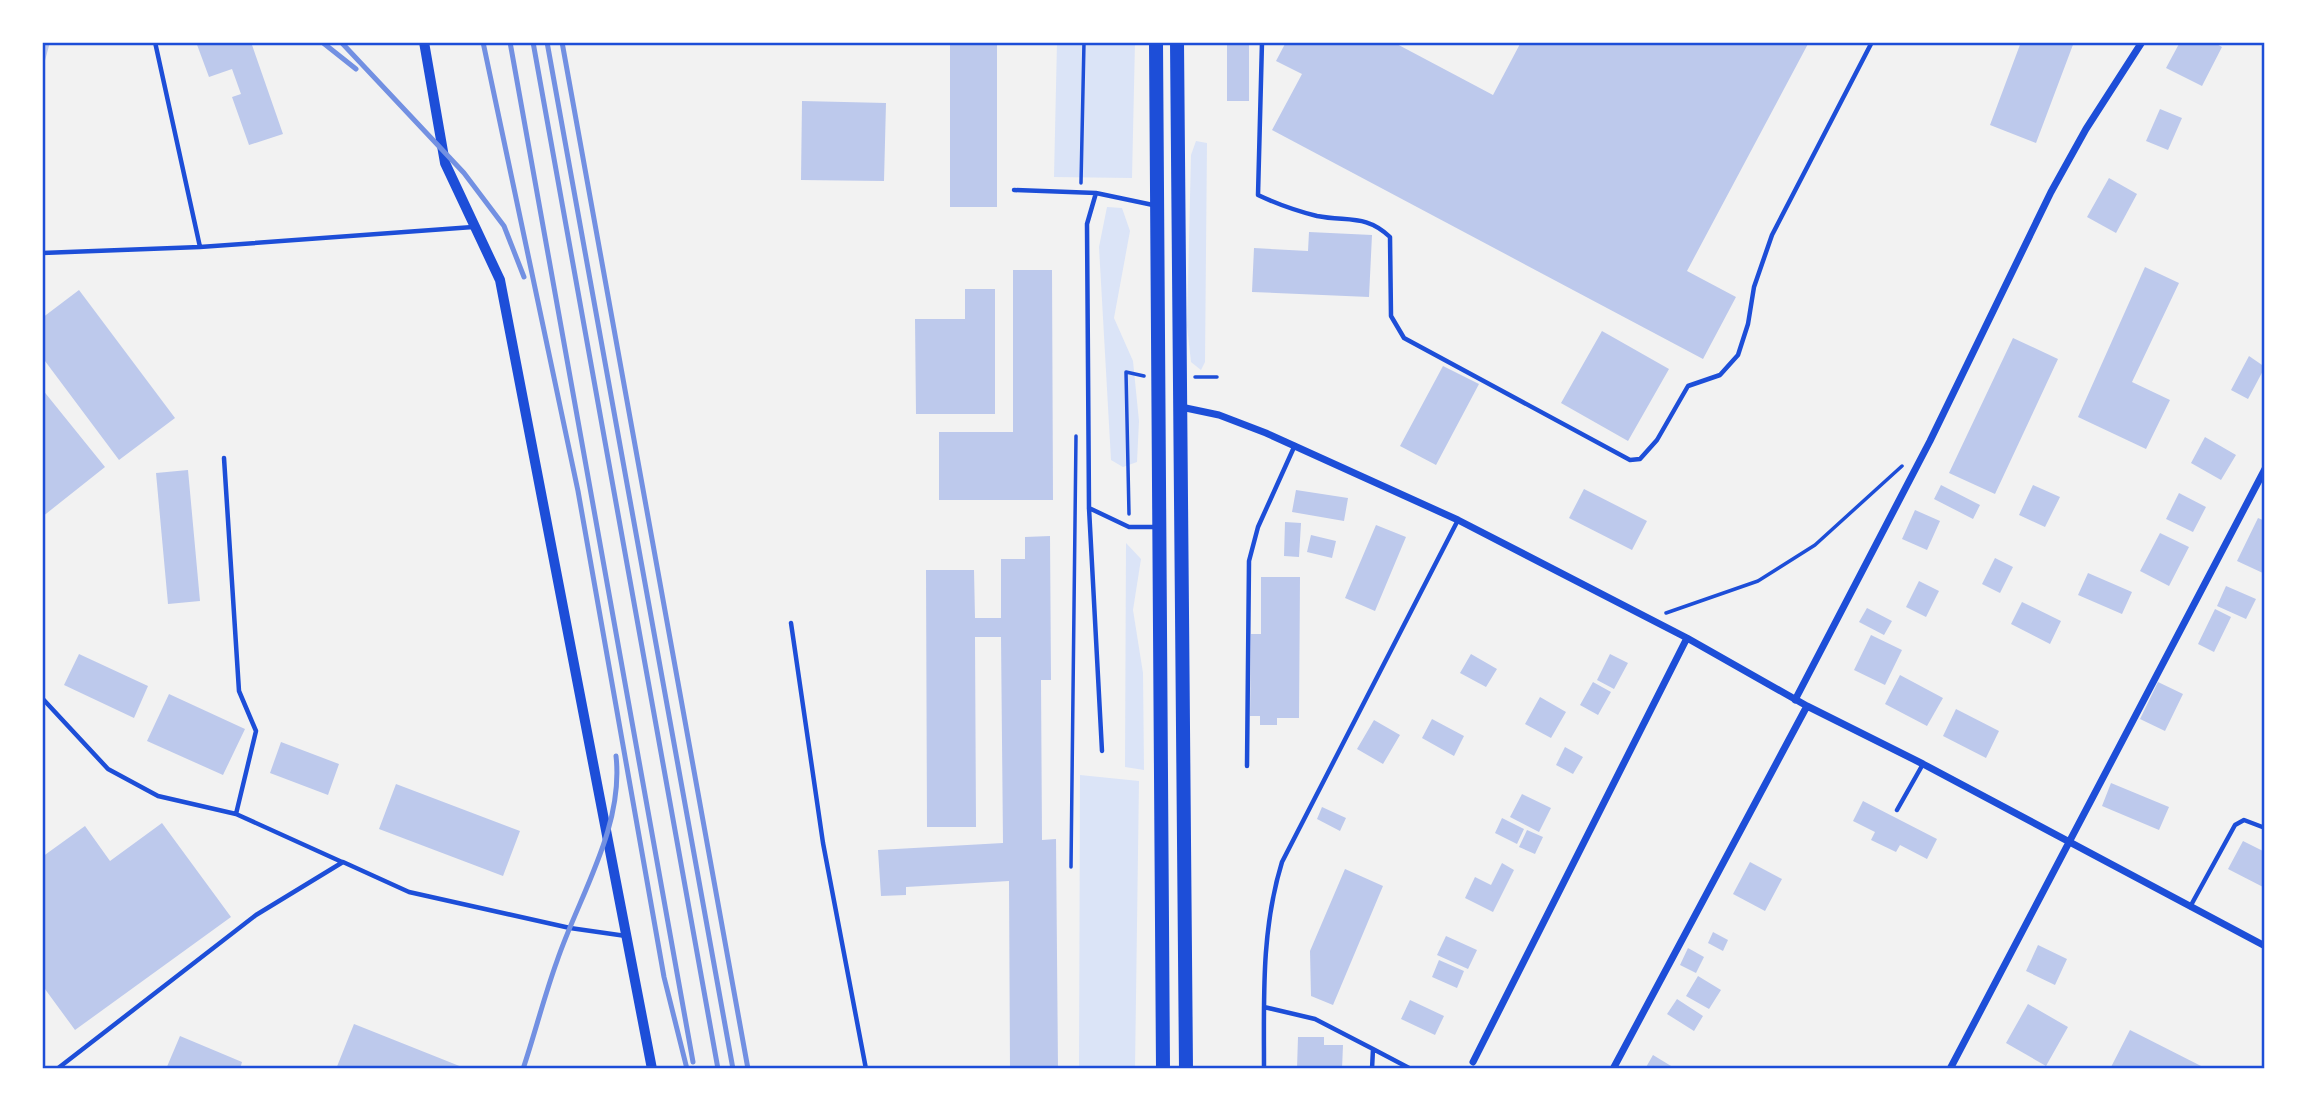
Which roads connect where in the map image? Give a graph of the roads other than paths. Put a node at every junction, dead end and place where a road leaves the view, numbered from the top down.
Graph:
1 (155, 42) edge
2 (424, 42) edge
3 (1156, 42) edge
4 (1177, 42) edge
5 (1262, 42) edge
6 (1872, 42) edge
7 (2142, 42) edge
8 (1014, 190) dead end
9 (1096, 193) junction
10 (1157, 205) junction
11 (474, 227) junction
12 (200, 247) junction
13 (42, 253) edge
14 (1181, 407) junction
15 (1295, 445) junction
16 (224, 458) dead end
17 (2265, 469) edge
18 (1088, 508) junction
19 (1458, 520) junction
20 (1162, 527) junction
21 (791, 623) dead end
22 (1687, 638) junction
23 (42, 698) edge
24 (1795, 700) junction
25 (1807, 706) junction
26 (1102, 751) dead end
27 (1923, 764) junction
28 (1247, 766) dead end
29 (1897, 810) dead end
30 (236, 814) junction
31 (2265, 828) edge
32 (2069, 842) junction
33 (343, 862) junction
34 (2190, 906) junction
35 (626, 937) junction
36 (2265, 946) edge
37 (1264, 1007) junction
38 (1373, 1049) junction
39 (1473, 1062) dead end
40 (57, 1069) edge
41 (652, 1069) edge
42 (866, 1069) edge
43 (1163, 1069) edge
44 (1186, 1069) edge
45 (1264, 1069) edge
46 (1372, 1069) edge
47 (1411, 1069) edge
48 (1613, 1069) edge
49 (1950, 1069) edge

1 - 12 lane
2 - 11 street
3 - 10 main road
4 - 14 main road
5 - 6 lane
7 - 24 street
8 - 9 lane
9 - 10 lane
9 - 18 lane
10 - 20 main road
11 - 12 lane
11 - 35 street
12 - 13 lane
14 - 15 street
14 - 44 main road
15 - 19 street
15 - 28 lane
16 - 30 lane
17 - 32 street
18 - 20 lane
18 - 26 lane
19 - 22 street
19 - 37 lane
20 - 43 main road
21 - 42 lane
22 - 24 street
22 - 39 street
23 - 30 lane
24 - 25 street
25 - 27 street
25 - 48 street
27 - 29 lane
27 - 32 street
30 - 33 lane
31 - 34 lane
32 - 34 street
32 - 49 street
33 - 35 lane
33 - 40 lane
34 - 36 street
35 - 41 street
37 - 38 lane
37 - 45 lane
38 - 46 lane
38 - 47 lane

